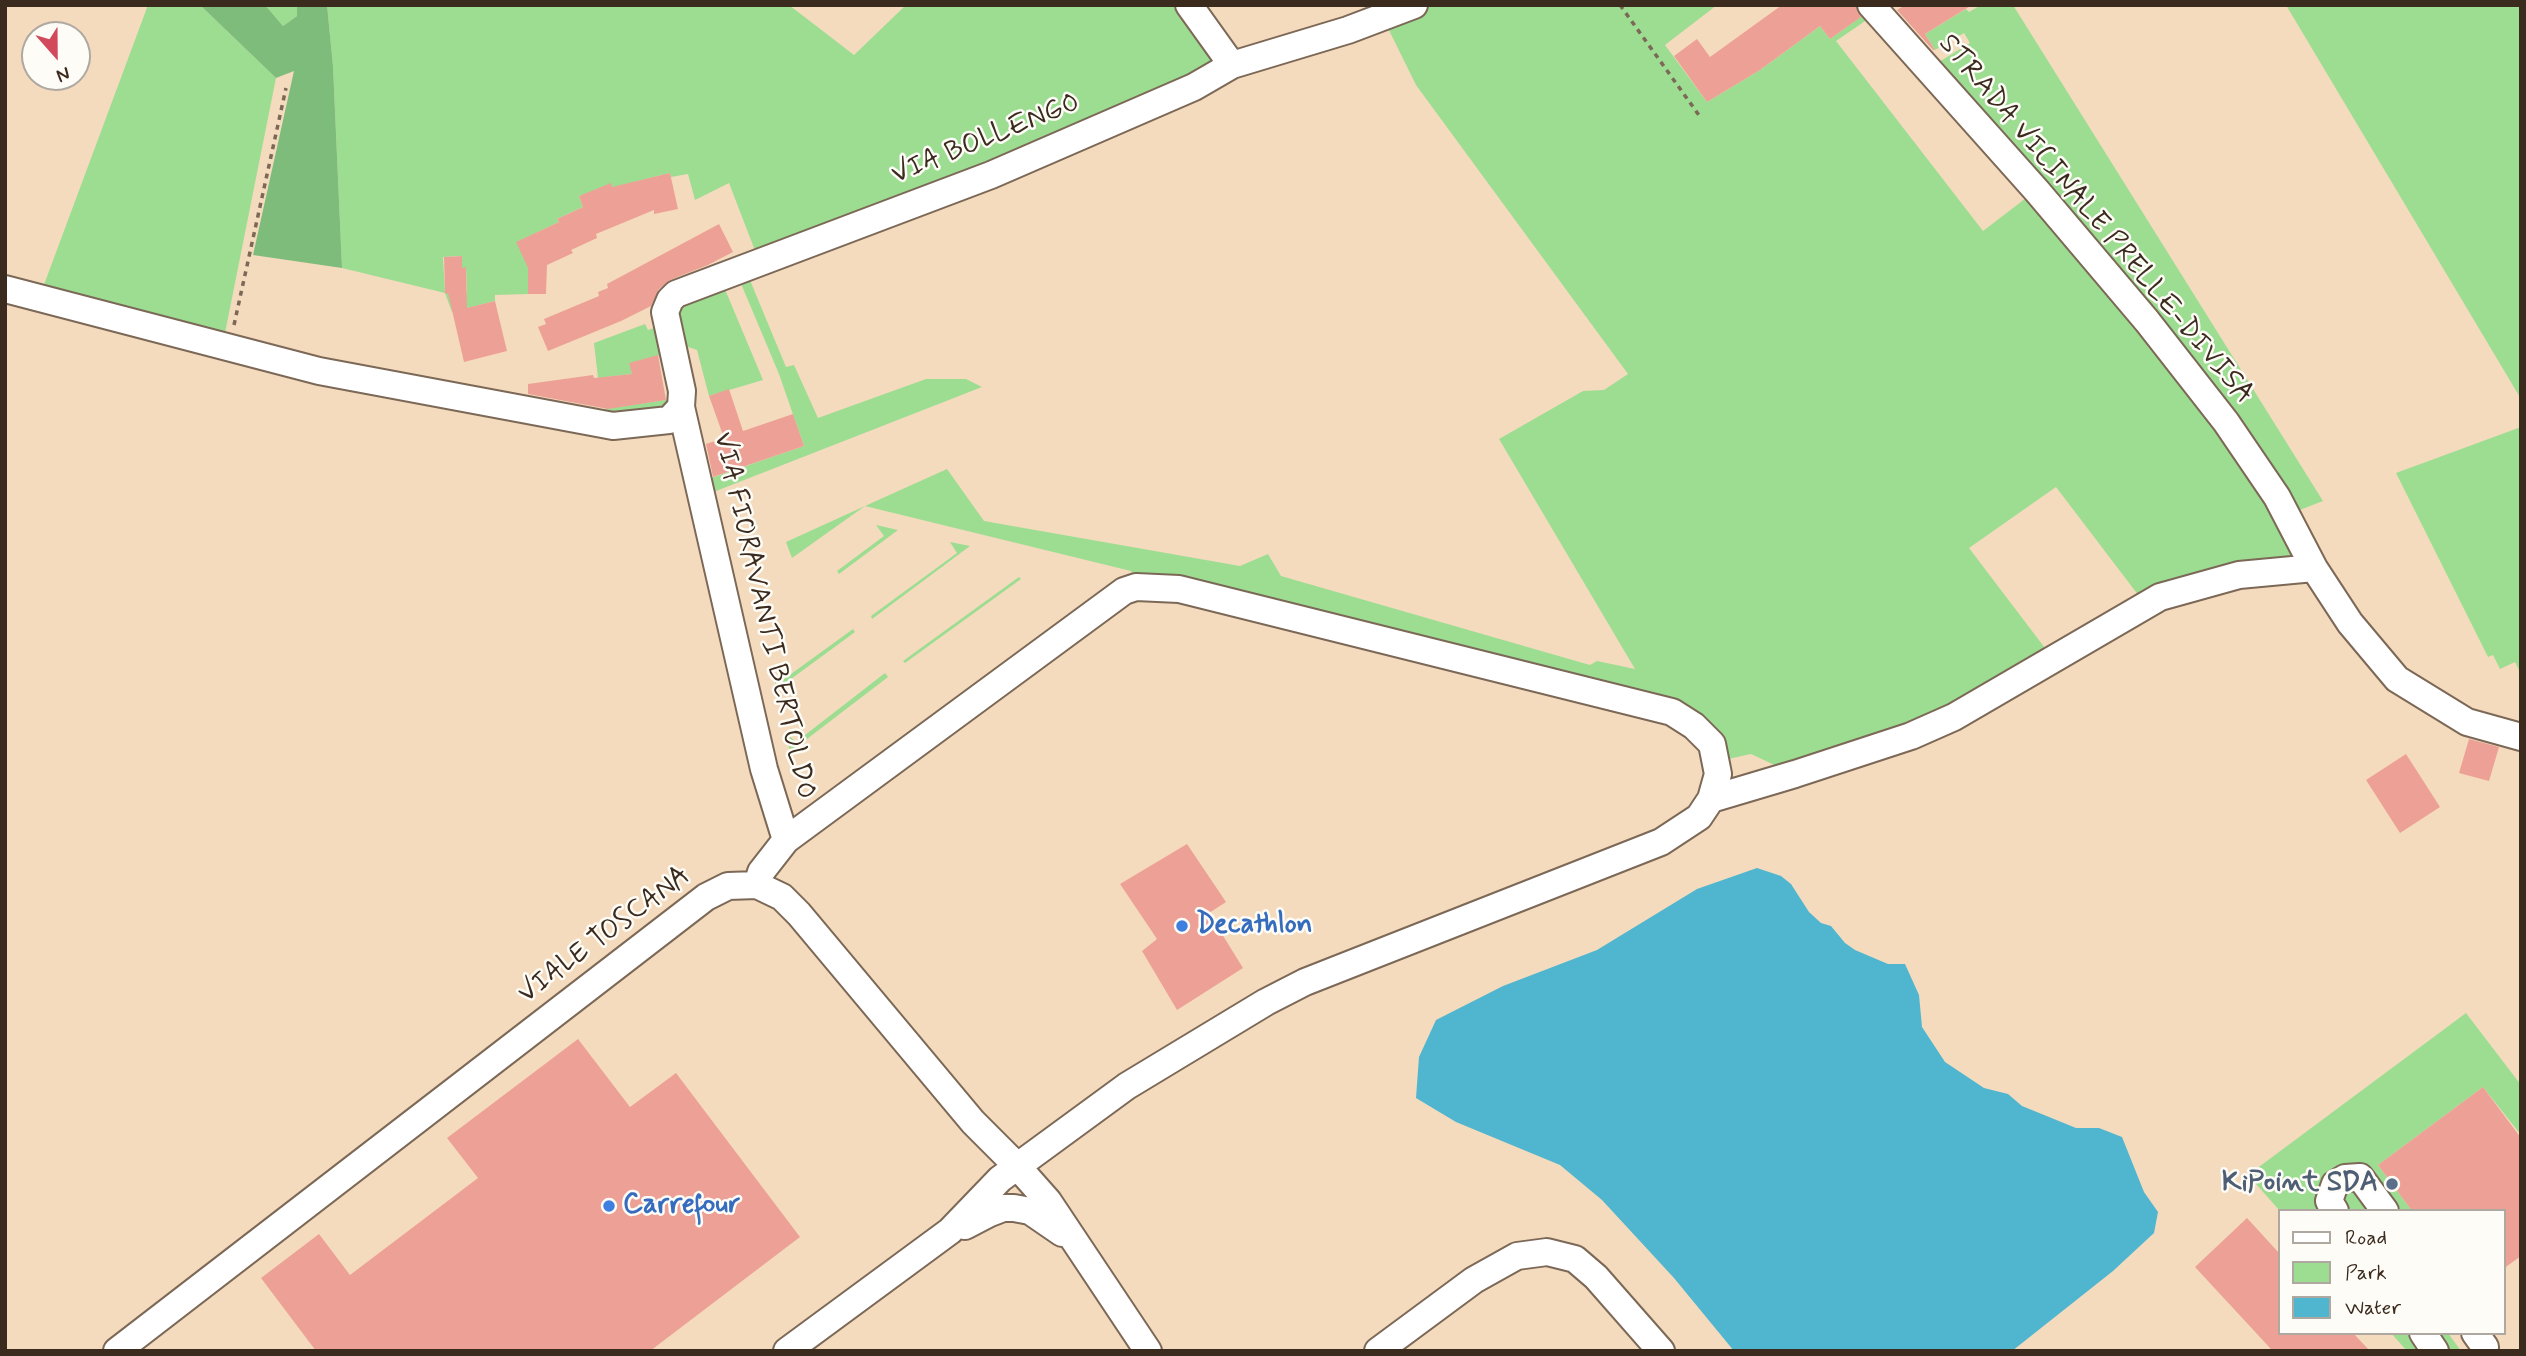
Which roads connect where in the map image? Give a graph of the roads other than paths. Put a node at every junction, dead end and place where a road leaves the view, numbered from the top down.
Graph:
1 (1188, 5) edge
2 (1414, 5) edge
3 (1871, 5) edge
4 (1232, 65) junction
5 (5, 289) edge
6 (681, 399) junction
7 (2314, 568) junction
8 (2521, 737) edge
9 (1711, 799) junction
10 (786, 840) junction
11 (757, 885) junction
12 (1017, 1166) junction
13 (2334, 1209) edge
14 (2384, 1209) edge
15 (950, 1231) junction
16 (1074, 1243) junction
17 (2424, 1335) edge
18 (117, 1351) edge
19 (787, 1351) edge
20 (1148, 1351) edge
21 (1378, 1351) edge
22 (1661, 1351) edge
23 (2435, 1351) edge

1 - 4 street
2 - 4 street, VIA BOLLENGO
3 - 7 street, STRADA VICINALE PRELLE-DIVISA
4 - 6 street, VIA BOLLENGO
5 - 6 street
6 - 10 street, VIA FIORAVANTI BERTOLDO
7 - 8 street, STRADA VICINALE PRELLE-DIVISA
7 - 9 street
9 - 10 street
9 - 12 street
10 - 11 street
11 - 12 street
11 - 18 street, VIALE TOSCANA
12 - 15 street
12 - 16 street
13 - 14 street
15 - 16 street
15 - 19 street
16 - 20 street
17 - 23 street
21 - 22 street

